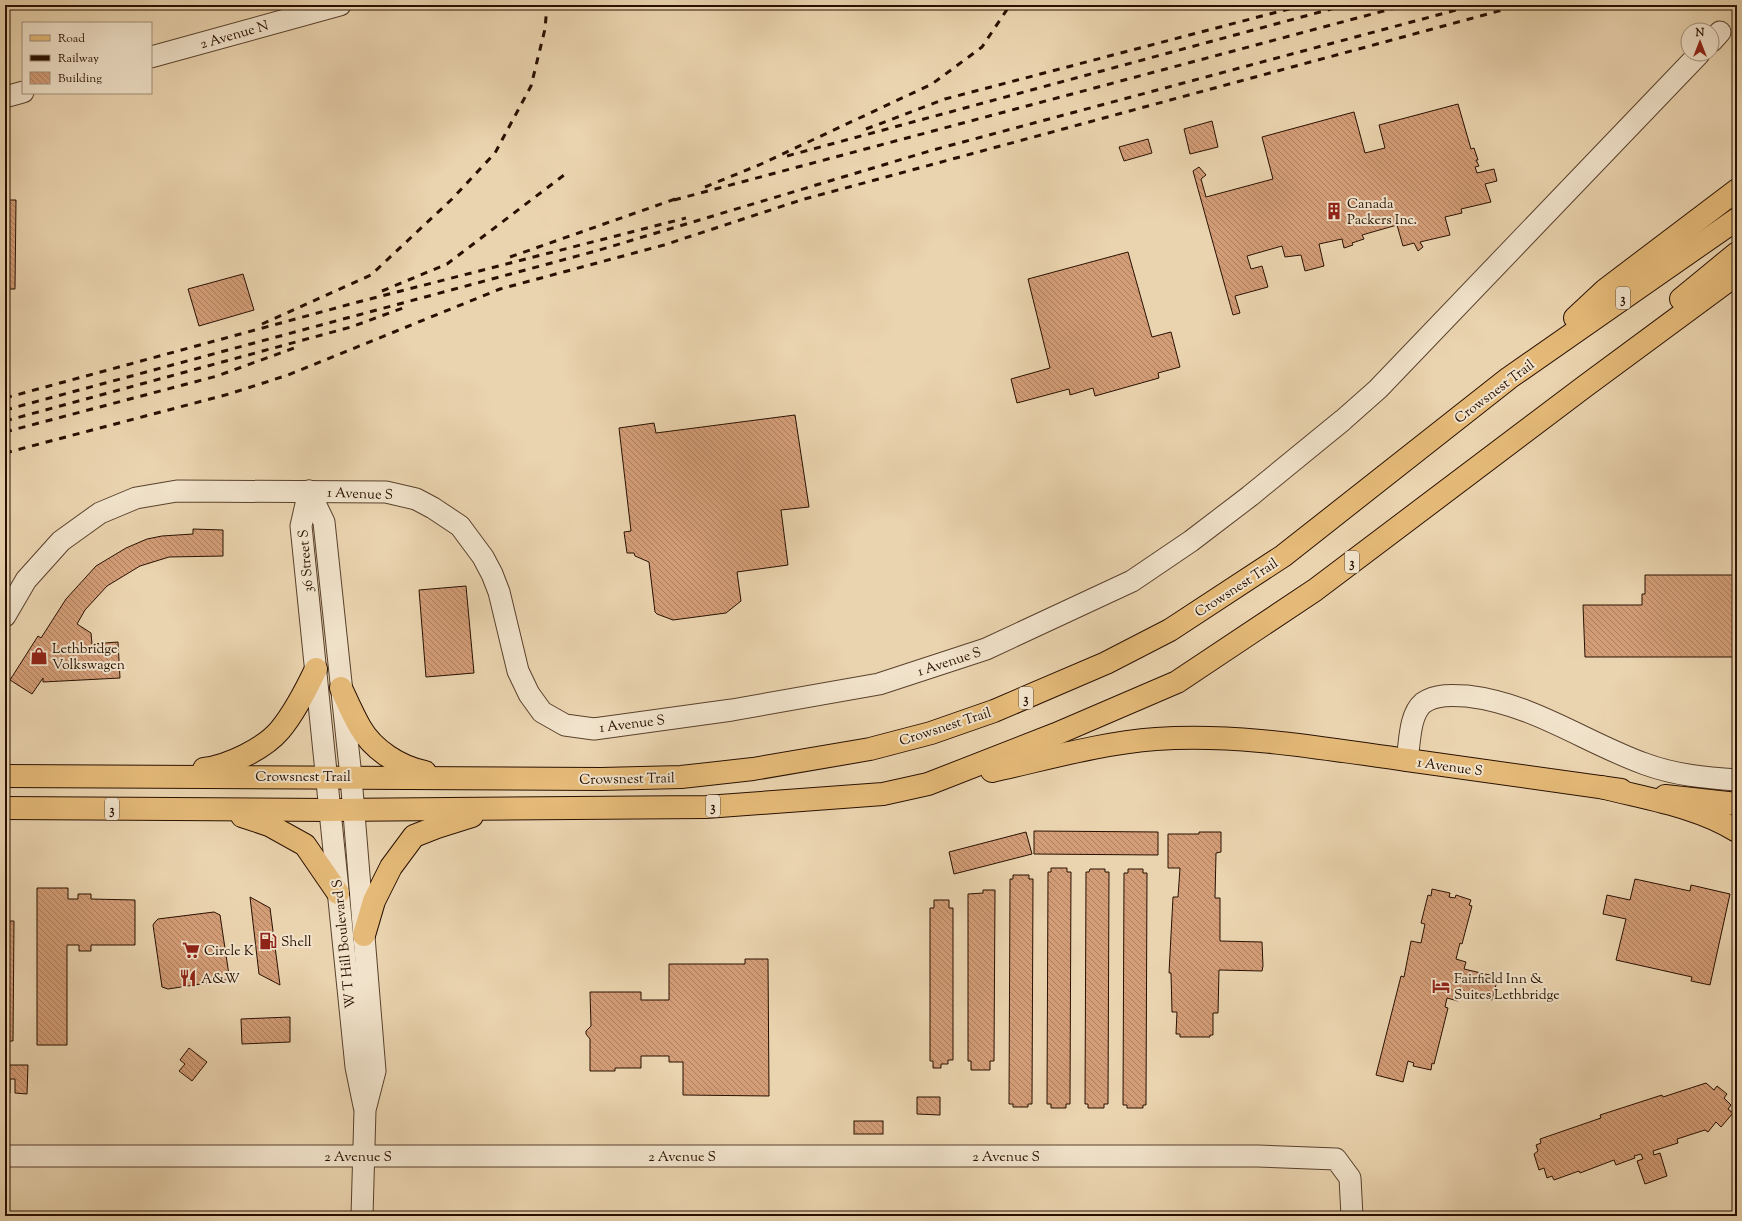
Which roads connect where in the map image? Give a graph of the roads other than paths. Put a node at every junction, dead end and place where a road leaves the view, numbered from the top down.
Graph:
1 (340, 5) edge
2 (287, 12) edge
3 (152, 57) edge
4 (1691, 62) edge
5 (22, 92) edge
6 (5, 98) edge
7 (1737, 190) edge
8 (1737, 219) edge
9 (1737, 252) edge
10 (1737, 274) edge
11 (1509, 378) junction
12 (1584, 387) junction
13 (310, 491) junction
14 (5, 616) edge
15 (316, 668) junction
16 (341, 688) junction
17 (1408, 760) junction
18 (5, 776) edge
19 (157, 776) junction
20 (328, 776) junction
21 (351, 776) junction
22 (454, 778) junction
23 (1737, 780) edge
24 (928, 784) junction
25 (1601, 787) junction
26 (1737, 804) edge
27 (5, 808) edge
28 (496, 809) junction
29 (219, 810) junction
30 (330, 810) junction
31 (354, 810) junction
32 (1737, 831) edge
33 (338, 893) junction
34 (364, 935) junction
35 (365, 1110) junction
36 (5, 1156) edge
37 (364, 1156) junction
38 (362, 1216) edge
39 (1352, 1216) edge

1 - 2 street, 2 Avenue N
2 - 3 street, 2 Avenue N
4 - 13 street, 1 Avenue S
5 - 6 street
7 - 11 main road
8 - 11 main road, Crowsnest Trail / 3
9 - 12 main road
10 - 12 main road, Crowsnest Trail / 3
11 - 22 main road, Crowsnest Trail / 3
12 - 24 main road, Crowsnest Trail / 3
13 - 14 street, 1 Avenue S
13 - 15 street, 36 Street S
13 - 16 street, 36 Street S
15 - 19 main road
15 - 20 street, 36 Street S
16 - 21 street, 36 Street S
16 - 22 main road
17 - 23 street, 1 Avenue S
17 - 24 main road
17 - 25 main road, 1 Avenue S
18 - 19 main road, Crowsnest Trail / 3
19 - 20 main road, Crowsnest Trail / 3
20 - 21 main road, Crowsnest Trail / 3
20 - 30 street, W T Hill Boulevard S
21 - 22 main road, Crowsnest Trail / 3
21 - 31 street, W T Hill Boulevard S
24 - 28 main road, Crowsnest Trail / 3
25 - 26 main road, 1 Avenue S
25 - 32 main road
27 - 29 main road, Crowsnest Trail / 3
28 - 31 main road, Crowsnest Trail / 3
28 - 34 main road
29 - 30 main road, Crowsnest Trail / 3
29 - 33 main road
30 - 31 main road, Crowsnest Trail / 3
30 - 33 street, W T Hill Boulevard S
31 - 34 street, W T Hill Boulevard S
33 - 35 street, W T Hill Boulevard S
34 - 35 street, W T Hill Boulevard S
35 - 37 street, W T Hill Boulevard S
36 - 37 street, 2 Avenue S
37 - 38 street, W T Hill Boulevard S
37 - 39 street, 2 Avenue S

